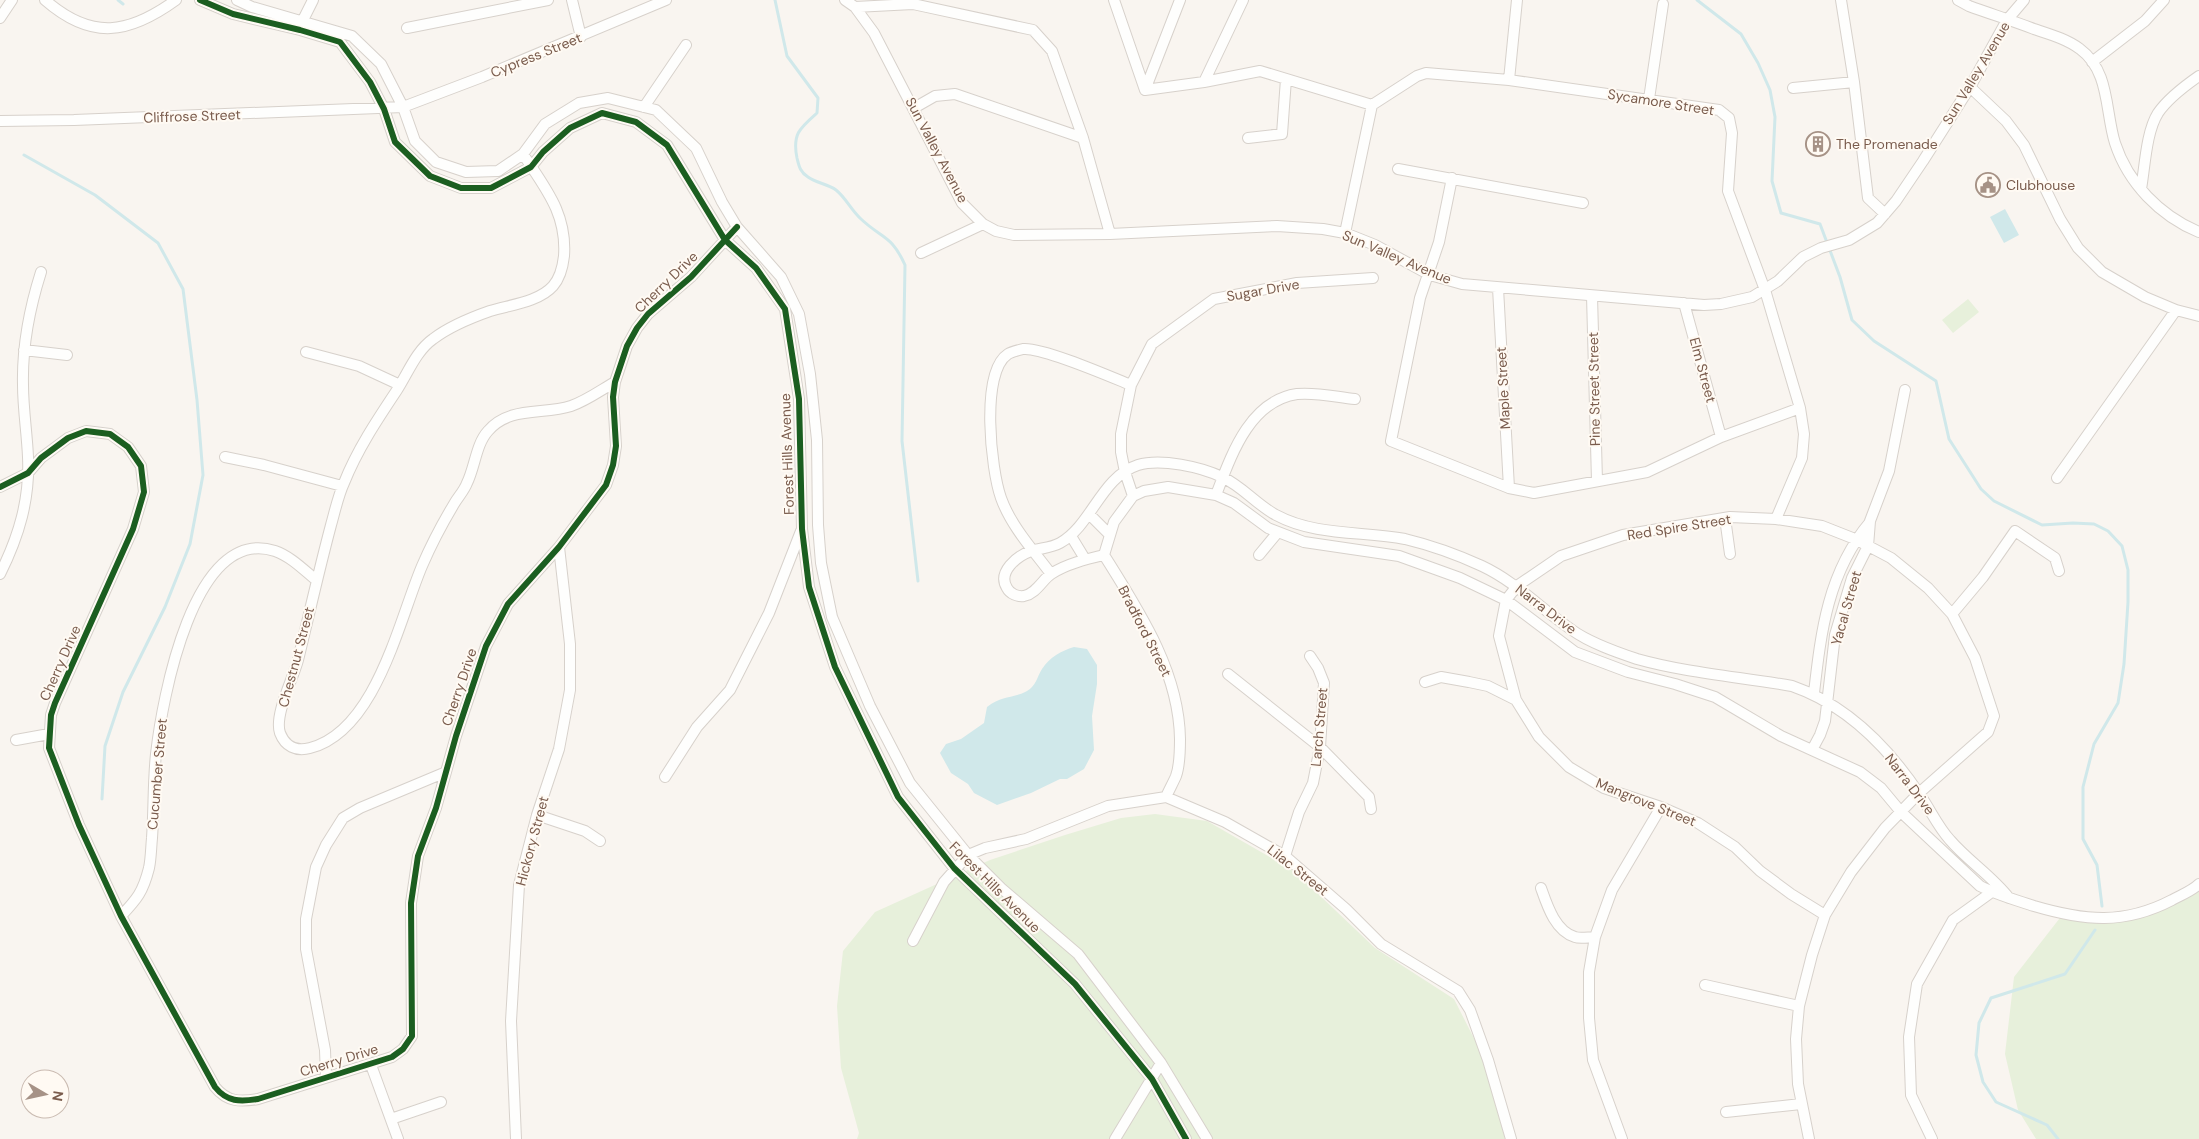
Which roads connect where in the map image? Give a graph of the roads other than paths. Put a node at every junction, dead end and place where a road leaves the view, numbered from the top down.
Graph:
1 (12, 0) edge
2 (45, 0) edge
3 (176, 0) edge
4 (200, 0) edge
5 (237, 0) edge
6 (313, 0) edge
7 (548, 0) edge
8 (572, 0) edge
9 (666, 0) edge
10 (845, 0) edge
11 (1114, 0) edge
12 (1180, 0) edge
13 (1243, 0) edge
14 (1517, 0) edge
15 (1841, 0) edge
16 (1958, 0) edge
17 (2024, 0) edge
18 (2164, 0) edge
19 (1663, 4) dead end
20 (855, 7) junction
21 (0, 18) edge
22 (303, 20) junction
23 (2007, 20) junction
24 (407, 28) dead end
25 (581, 37) junction
26 (686, 45) dead end
27 (2092, 62) junction
28 (2199, 76) edge
29 (1286, 79) junction
30 (1509, 80) junction
31 (1204, 82) junction
32 (1854, 82) junction
33 (1970, 87) junction
34 (1793, 88) dead end
35 (1145, 90) junction
36 (1650, 99) junction
37 (1372, 105) junction
38 (403, 107) junction
39 (644, 107) junction
40 (914, 108) junction
41 (384, 109) junction
42 (0, 121) edge
43 (1083, 138) junction
44 (1248, 138) dead end
45 (523, 154) junction
46 (531, 167) junction
47 (1398, 169) dead end
48 (1452, 178) junction
49 (2141, 189) junction
50 (1583, 202) dead end
51 (1885, 214) junction
52 (983, 224) junction
53 (738, 227) junction
54 (2199, 232) edge
55 (1345, 233) junction
56 (1110, 234) junction
57 (725, 240) junction
58 (921, 253) dead end
59 (40, 272) dead end
60 (1430, 275) junction
61 (1373, 278) dead end
62 (1498, 288) junction
63 (1765, 290) junction
64 (1592, 296) junction
65 (1684, 303) junction
66 (2176, 310) junction
67 (2199, 316) edge
68 (24, 350) junction
69 (306, 352) dead end
70 (67, 355) dead end
71 (615, 382) junction
72 (1131, 384) junction
73 (400, 385) junction
74 (1905, 390) dead end
75 (1355, 399) dead end
76 (1800, 408) junction
77 (1721, 438) junction
78 (225, 457) dead end
79 (1125, 472) junction
80 (28, 473) junction
81 (1223, 477) junction
82 (2057, 478) dead end
83 (1597, 481) junction
84 (342, 486) junction
85 (0, 487) edge
86 (1509, 488) junction
87 (1216, 495) junction
88 (1134, 496) junction
89 (1089, 514) junction
90 (1725, 518) junction
91 (1776, 518) junction
92 (1870, 521) junction
93 (818, 525) junction
94 (802, 529) junction
95 (1278, 532) junction
96 (1109, 534) junction
97 (1071, 536) junction
98 (1855, 540) junction
99 (1868, 546) junction
100 (559, 547) junction
101 (1033, 550) junction
102 (1259, 554) dead end
103 (1730, 554) dead end
104 (1104, 555) junction
105 (1085, 559) junction
106 (2059, 571) dead end
107 (0, 574) edge
108 (1051, 574) junction
109 (316, 580) junction
110 (1517, 586) junction
111 (1506, 600) junction
112 (1952, 614) junction
113 (1310, 656) dead end
114 (1228, 674) dead end
115 (1424, 682) dead end
116 (1814, 693) junction
117 (1516, 700) junction
118 (1828, 702) junction
119 (48, 734) junction
120 (16, 740) dead end
121 (1320, 747) junction
122 (1812, 750) junction
123 (446, 772) junction
124 (665, 777) dead end
125 (1919, 793) junction
126 (1166, 797) junction
127 (1661, 807) junction
128 (1371, 809) dead end
129 (1901, 812) junction
130 (537, 815) junction
131 (600, 841) dead end
132 (968, 855) junction
133 (1285, 856) junction
134 (954, 868) junction
135 (2199, 884) edge
136 (1541, 888) dead end
137 (1996, 889) junction
138 (1825, 915) junction
139 (121, 916) junction
140 (1595, 937) junction
141 (913, 941) dead end
142 (1705, 985) dead end
143 (1799, 1006) junction
144 (1161, 1063) junction
145 (371, 1064) junction
146 (326, 1077) junction
147 (1152, 1079) junction
148 (441, 1102) dead end
149 (1801, 1104) junction
150 (1726, 1112) dead end
151 (391, 1120) junction
152 (398, 1139) edge
153 (516, 1139) edge
154 (1115, 1139) edge
155 (1186, 1139) edge
156 (1207, 1139) edge
157 (1510, 1139) edge
158 (1622, 1139) edge
159 (1808, 1139) edge
160 (1932, 1139) edge

1 - 21 street
2 - 3 street
4 - 41 street, Forest Hills Avenue
5 - 22 street, Forest Hills Avenue
6 - 22 street
7 - 24 street
8 - 25 street
9 - 25 street, Cypress Street
10 - 20 street, Sun Valley Avenue
11 - 35 street
12 - 35 street
13 - 31 street
14 - 30 street
15 - 32 street
16 - 23 street
17 - 23 street, Sun Valley Avenue
18 - 27 street
19 - 36 street
20 - 40 street, Sun Valley Avenue
20 - 43 street
22 - 38 street, Forest Hills Avenue
23 - 27 street
23 - 33 street, Sun Valley Avenue
25 - 38 street, Cypress Street
26 - 39 street
27 - 49 street
28 - 49 street
29 - 31 street
29 - 37 street
29 - 44 street
30 - 36 street, Sycamore Street
30 - 37 street, Sycamore Street
31 - 35 street
32 - 34 street
32 - 51 street
33 - 51 street, Sun Valley Avenue
33 - 66 street
36 - 63 street, Sycamore Street
37 - 55 street
38 - 41 street, Cypress Street
38 - 45 street, Forest Hills Avenue
39 - 45 street, Forest Hills Avenue
39 - 53 street, Forest Hills Avenue
40 - 43 street
40 - 52 street, Sun Valley Avenue
41 - 42 street, Cliffrose Street
41 - 46 street, Forest Hills Avenue
43 - 56 street
45 - 46 street, Chestnut Street
46 - 57 street, Forest Hills Avenue
46 - 73 street, Chestnut Street
47 - 48 street
48 - 50 street
48 - 60 street
49 - 54 street
51 - 63 street, Sun Valley Avenue
52 - 56 street, Sun Valley Avenue
52 - 58 street
53 - 57 street, Cherry Drive
53 - 93 street, Forest Hills Avenue
55 - 56 street, Sun Valley Avenue
55 - 60 street, Sun Valley Avenue
57 - 71 street, Cherry Drive
57 - 94 street, Forest Hills Avenue
59 - 68 street
60 - 62 street, Sun Valley Avenue
60 - 86 street
61 - 72 street, Sugar Drive
62 - 64 street, Sun Valley Avenue
62 - 86 street, Maple Street
63 - 65 street, Sun Valley Avenue
63 - 76 street, Sycamore Street
64 - 65 street, Sun Valley Avenue
64 - 83 street, Pine Street Street
65 - 77 street, Elm Street
66 - 67 street
66 - 82 street
68 - 70 street
68 - 80 street
69 - 73 street
71 - 100 street, Cherry Drive
71 - 109 street, Chestnut Street
72 - 79 street, Sugar Drive
72 - 101 street
73 - 84 street, Chestnut Street
74 - 92 street
75 - 81 street
76 - 77 street
76 - 91 street, Sycamore Street
77 - 83 street
78 - 84 street
79 - 81 street, Narra Drive
79 - 88 street, Sugar Drive
79 - 89 street, Narra Drive
80 - 85 street, Cherry Drive
80 - 107 street
80 - 119 street, Cherry Drive
81 - 87 street
81 - 110 street, Narra Drive
83 - 86 street
84 - 109 street, Chestnut Street
87 - 88 street, Narra Drive
87 - 95 street, Narra Drive
88 - 96 street
89 - 96 street
89 - 97 street, Narra Drive
90 - 91 street, Red Spire Street
90 - 103 street
90 - 110 street, Red Spire Street
91 - 98 street, Red Spire Street
92 - 98 street, Yacal Street
92 - 99 street
93 - 94 street
93 - 132 street, Forest Hills Avenue
94 - 124 street
94 - 134 street, Forest Hills Avenue
95 - 102 street
95 - 111 street, Narra Drive
96 - 104 street
97 - 101 street
97 - 105 street
98 - 99 street, Red Spire Street
98 - 116 street, Yacal Street
99 - 112 street, Red Spire Street
99 - 118 street, Yacal Street
100 - 123 street, Cherry Drive
100 - 130 street, Hickory Street
101 - 108 street
101 - 108 street
104 - 105 street
104 - 126 street, Bradford Street
105 - 108 street
106 - 112 street
109 - 139 street, Cucumber Street
110 - 111 street, Red Spire Street
110 - 116 street, Narra Drive
111 - 117 street, Mangrove Street
111 - 122 street, Narra Drive
112 - 125 street, Red Spire Street
113 - 121 street, Larch Street
114 - 121 street
115 - 117 street
116 - 118 street, Narra Drive
117 - 127 street, Mangrove Street
118 - 122 street, Yacal Street
118 - 125 street, Narra Drive
119 - 120 street
119 - 139 street, Cherry Drive
121 - 128 street
121 - 133 street, Larch Street
122 - 129 street, Narra Drive
123 - 145 street, Cherry Drive
123 - 146 street
125 - 129 street, Red Spire Street
125 - 137 street, Narra Drive
126 - 132 street
126 - 133 street, Lilac Street
127 - 138 street, Mangrove Street
127 - 140 street
129 - 137 street, Narra Drive
129 - 138 street, Red Spire Street
130 - 131 street
130 - 153 street, Hickory Street
132 - 134 street
132 - 144 street, Forest Hills Avenue
133 - 157 street, Lilac Street
134 - 141 street
134 - 147 street, Forest Hills Avenue
135 - 137 street, Narra Drive
136 - 140 street
137 - 160 street
138 - 143 street, Red Spire Street
139 - 146 street, Cherry Drive
140 - 158 street
142 - 143 street
143 - 149 street, Red Spire Street
144 - 147 street
144 - 156 street, Forest Hills Avenue
145 - 146 street, Cherry Drive
145 - 151 street
147 - 154 street
147 - 155 street, Forest Hills Avenue
148 - 151 street
149 - 150 street
149 - 159 street, Red Spire Street
151 - 152 street

